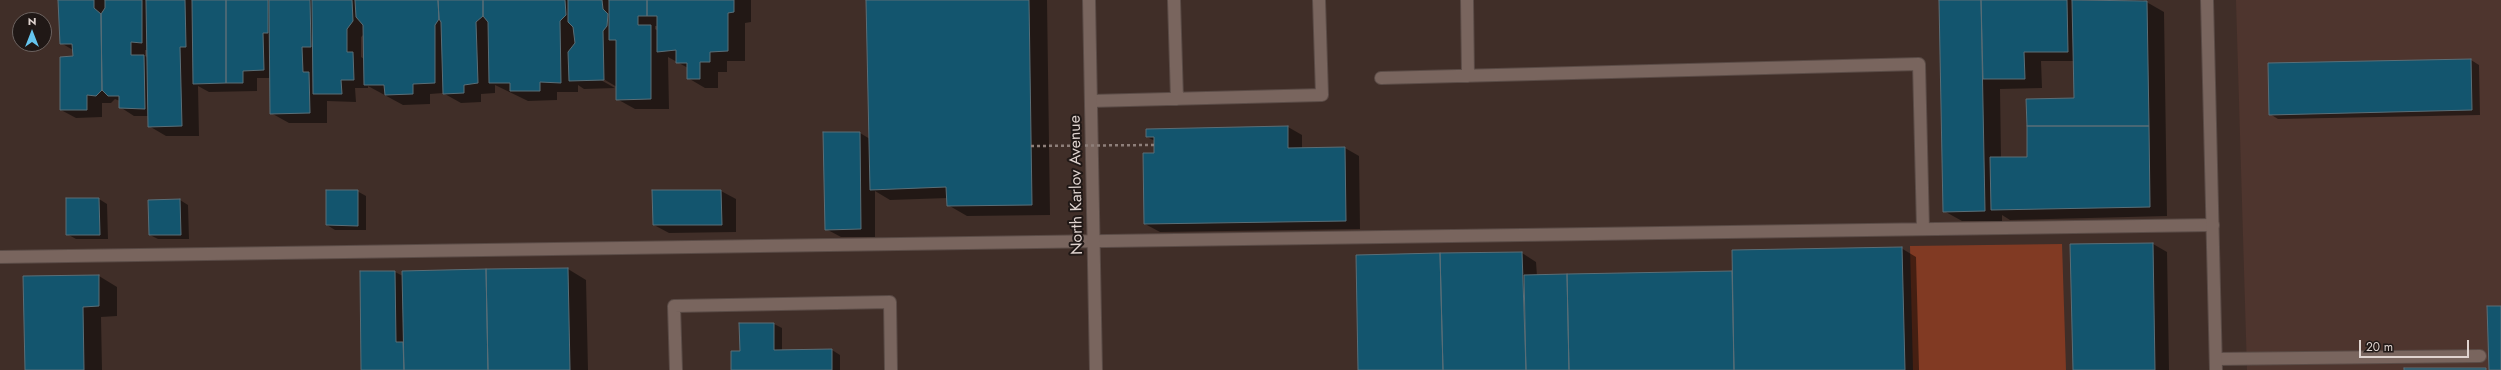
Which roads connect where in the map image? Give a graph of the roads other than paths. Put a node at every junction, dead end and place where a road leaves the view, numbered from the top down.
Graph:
1 (1089, 0) edge
2 (1174, 0) edge
3 (1319, 0) edge
4 (1467, 0) edge
5 (2207, 0) edge
6 (1468, 76) junction
7 (1381, 78) dead end
8 (1177, 99) junction
9 (1091, 101) junction
10 (2213, 225) junction
11 (1923, 229) junction
12 (1094, 242) junction
13 (0, 257) edge
14 (2480, 356) dead end
15 (2216, 365) edge
16 (676, 370) edge
17 (891, 370) edge
18 (1096, 370) edge

1 - 9 street, North Karlov Avenue
2 - 8 street
3 - 8 street
4 - 6 street
5 - 10 street
6 - 7 street
6 - 11 street
8 - 9 street
9 - 12 street, North Karlov Avenue
10 - 11 street
10 - 15 street
11 - 12 street
12 - 13 street
12 - 18 street, North Karlov Avenue
14 - 15 street
16 - 17 street

